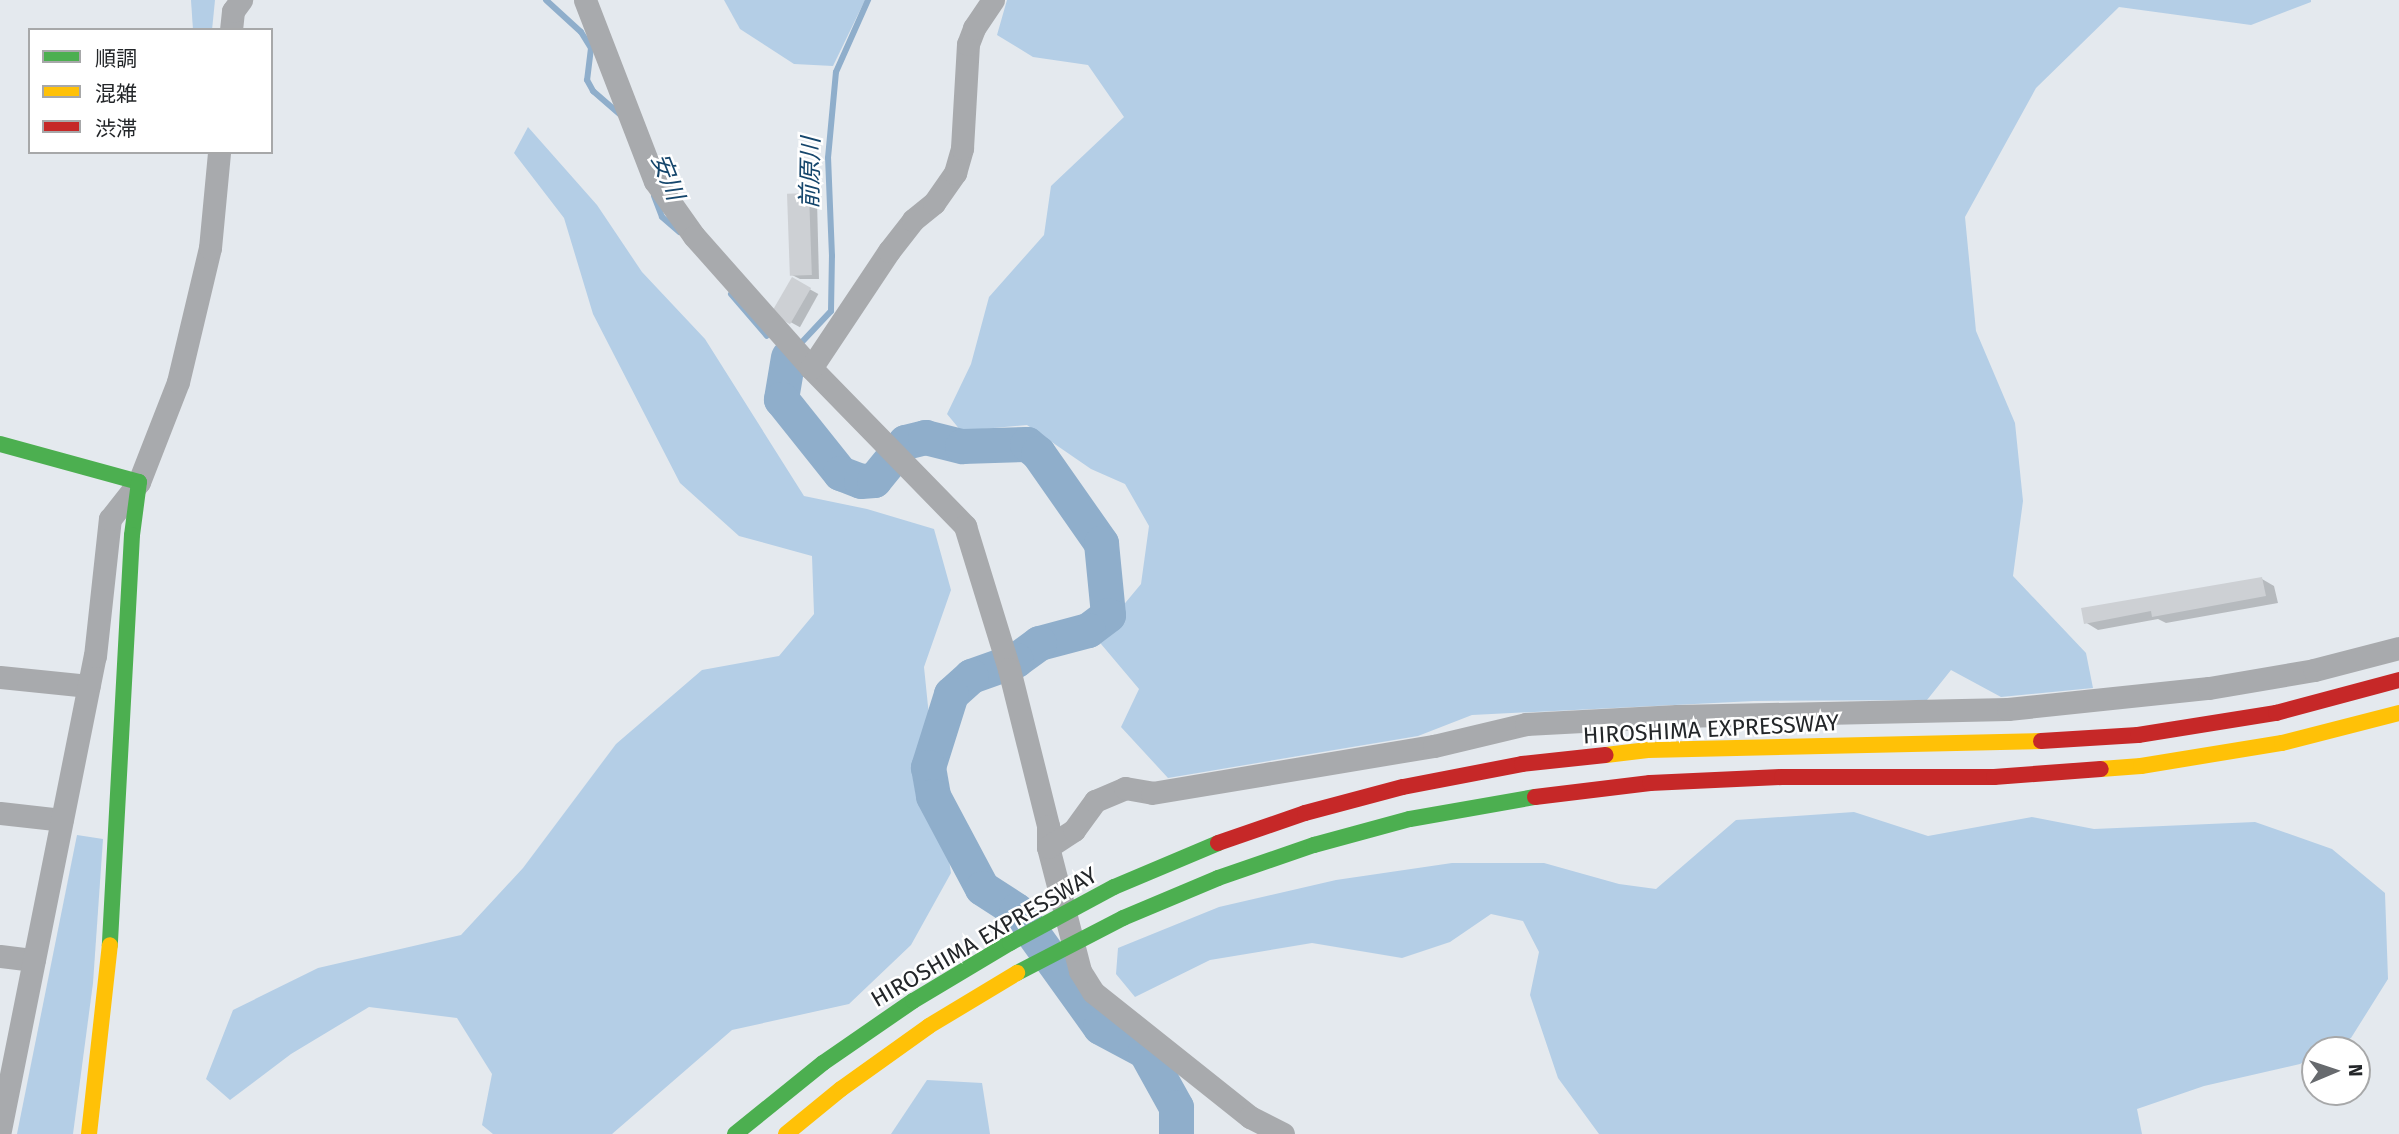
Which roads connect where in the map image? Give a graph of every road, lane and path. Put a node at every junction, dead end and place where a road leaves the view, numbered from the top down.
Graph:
1 (241, 0) edge
2 (584, 0) edge
3 (993, 0) edge
4 (231, 28) edge
5 (219, 154) edge
6 (811, 368) junction
7 (0, 444) edge
8 (139, 482) junction
9 (2399, 648) edge
10 (0, 677) edge
11 (2399, 680) edge
12 (89, 686) junction
13 (2399, 713) edge
14 (0, 813) edge
15 (62, 820) junction
16 (1048, 847) junction
17 (0, 956) edge
18 (34, 960) junction
19 (1246, 1125) edge
20 (0, 1130) edge
21 (89, 1134) edge
22 (735, 1134) edge
23 (786, 1134) edge
24 (1283, 1134) edge

1 - 4 street
2 - 6 street
3 - 6 street
5 - 8 street
6 - 16 street
7 - 8 main road
8 - 12 street
8 - 21 main road
9 - 16 street
10 - 12 street
11 - 22 main road, HIROSHIMA EXPRESSWAY
12 - 15 street
13 - 23 main road, HIROSHIMA EXPRESSWAY
14 - 15 street
15 - 18 street
16 - 19 street
17 - 18 street
18 - 20 street
19 - 24 street

